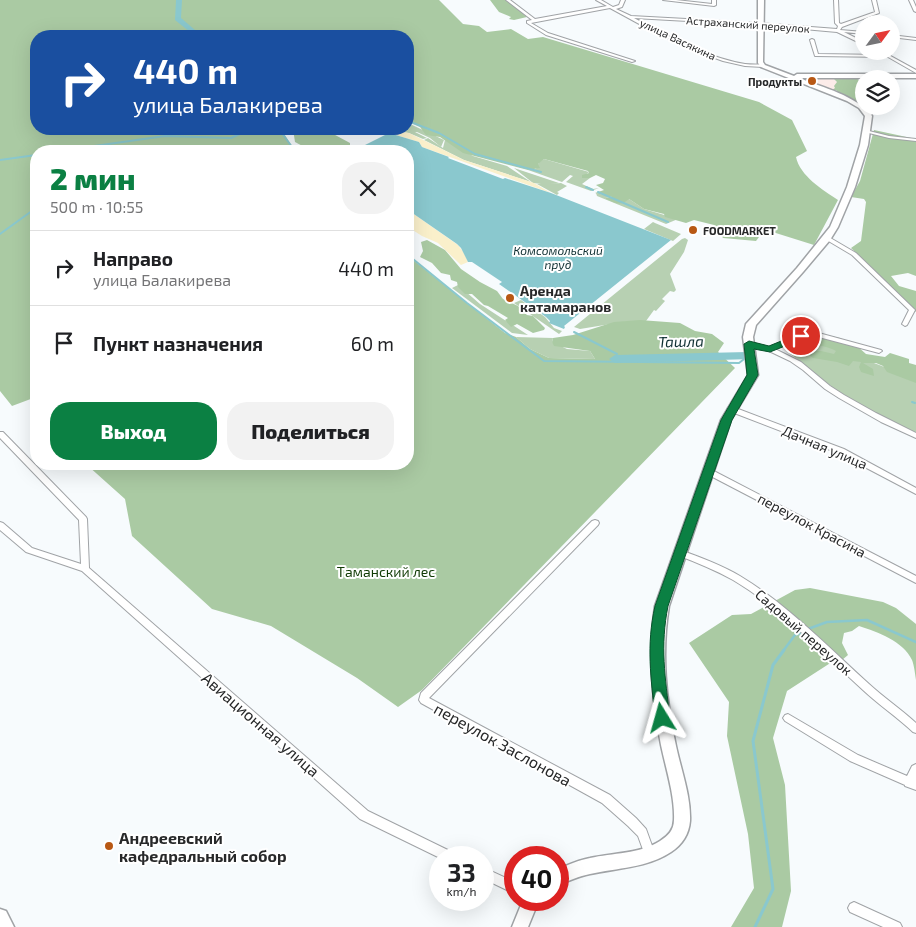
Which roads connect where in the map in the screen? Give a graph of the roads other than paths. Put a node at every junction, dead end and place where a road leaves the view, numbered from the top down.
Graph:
1 (508, 0) edge
2 (598, 0) edge
3 (623, 0) edge
4 (665, 0) edge
5 (714, 0) edge
6 (761, 0) edge
7 (836, 0) edge
8 (874, 0) edge
9 (911, 0) edge
10 (612, 8) junction
11 (916, 11) edge
12 (632, 17) junction
13 (535, 21) junction
14 (760, 24) junction
15 (839, 29) junction
16 (855, 32) edge
17 (900, 37) edge
18 (855, 39) edge
19 (916, 39) edge
20 (812, 40) dead end
21 (855, 56) edge
22 (895, 60) edge
23 (633, 61) dead end
24 (764, 67) junction
25 (916, 72) edge
26 (783, 75) junction
27 (916, 76) edge
28 (900, 77) edge
29 (855, 78) edge
30 (869, 116) joint
31 (867, 131) junction
32 (916, 140) edge
33 (827, 238) junction
34 (905, 324) dead end
35 (749, 344) junction
36 (770, 349) junction
37 (878, 351) dead end
38 (731, 409) junction
39 (0, 434) edge
40 (916, 436) edge
41 (30, 465) edge
42 (35, 470) edge
43 (708, 471) junction
44 (916, 491) edge
45 (595, 523) dead end
46 (0, 526) edge
47 (680, 553) junction
48 (85, 569) junction
49 (916, 580) edge
50 (788, 718) dead end
51 (916, 729) edge
52 (916, 769) edge
53 (913, 784) edge
54 (429, 847) edge
55 (650, 854) junction
56 (569, 874) edge
57 (854, 908) dead end
58 (527, 911) edge
59 (0, 917) edge
60 (6, 927) edge
61 (520, 927) edge
62 (896, 927) edge

1 - 13 street
2 - 10 street, улица Васякина
3 - 10 street
4 - 5 street
6 - 14 street
7 - 15 street
8 - 15 street
9 - 11 street
10 - 12 street, улица Васякина
10 - 13 street
12 - 14 street, Астраханский переулок
12 - 24 street, улица Васякина
13 - 23 street
14 - 15 street, Астраханский переулок
14 - 24 street
15 - 16 street, Астраханский переулок
15 - 18 street
17 - 19 street
20 - 21 street
22 - 25 street
24 - 26 street, улица Васякина
26 - 29 street
26 - 30 street, улица Васякина
27 - 28 street
30 - 31 street
31 - 32 street
31 - 33 street
33 - 34 street
33 - 35 street
35 - 36 street
35 - 38 street
36 - 37 street
36 - 40 street
38 - 43 street
38 - 44 street, Дачная улица
39 - 41 street
42 - 48 street
43 - 47 street
43 - 49 street, переулок Красина
45 - 55 street, переулок Заслонова
46 - 48 street, Авиационная улица
47 - 51 street, Садовый переулок
47 - 55 street
48 - 54 street, Авиационная улица
50 - 53 street
52 - 53 street
55 - 56 street
57 - 62 street
58 - 61 street
59 - 60 street

